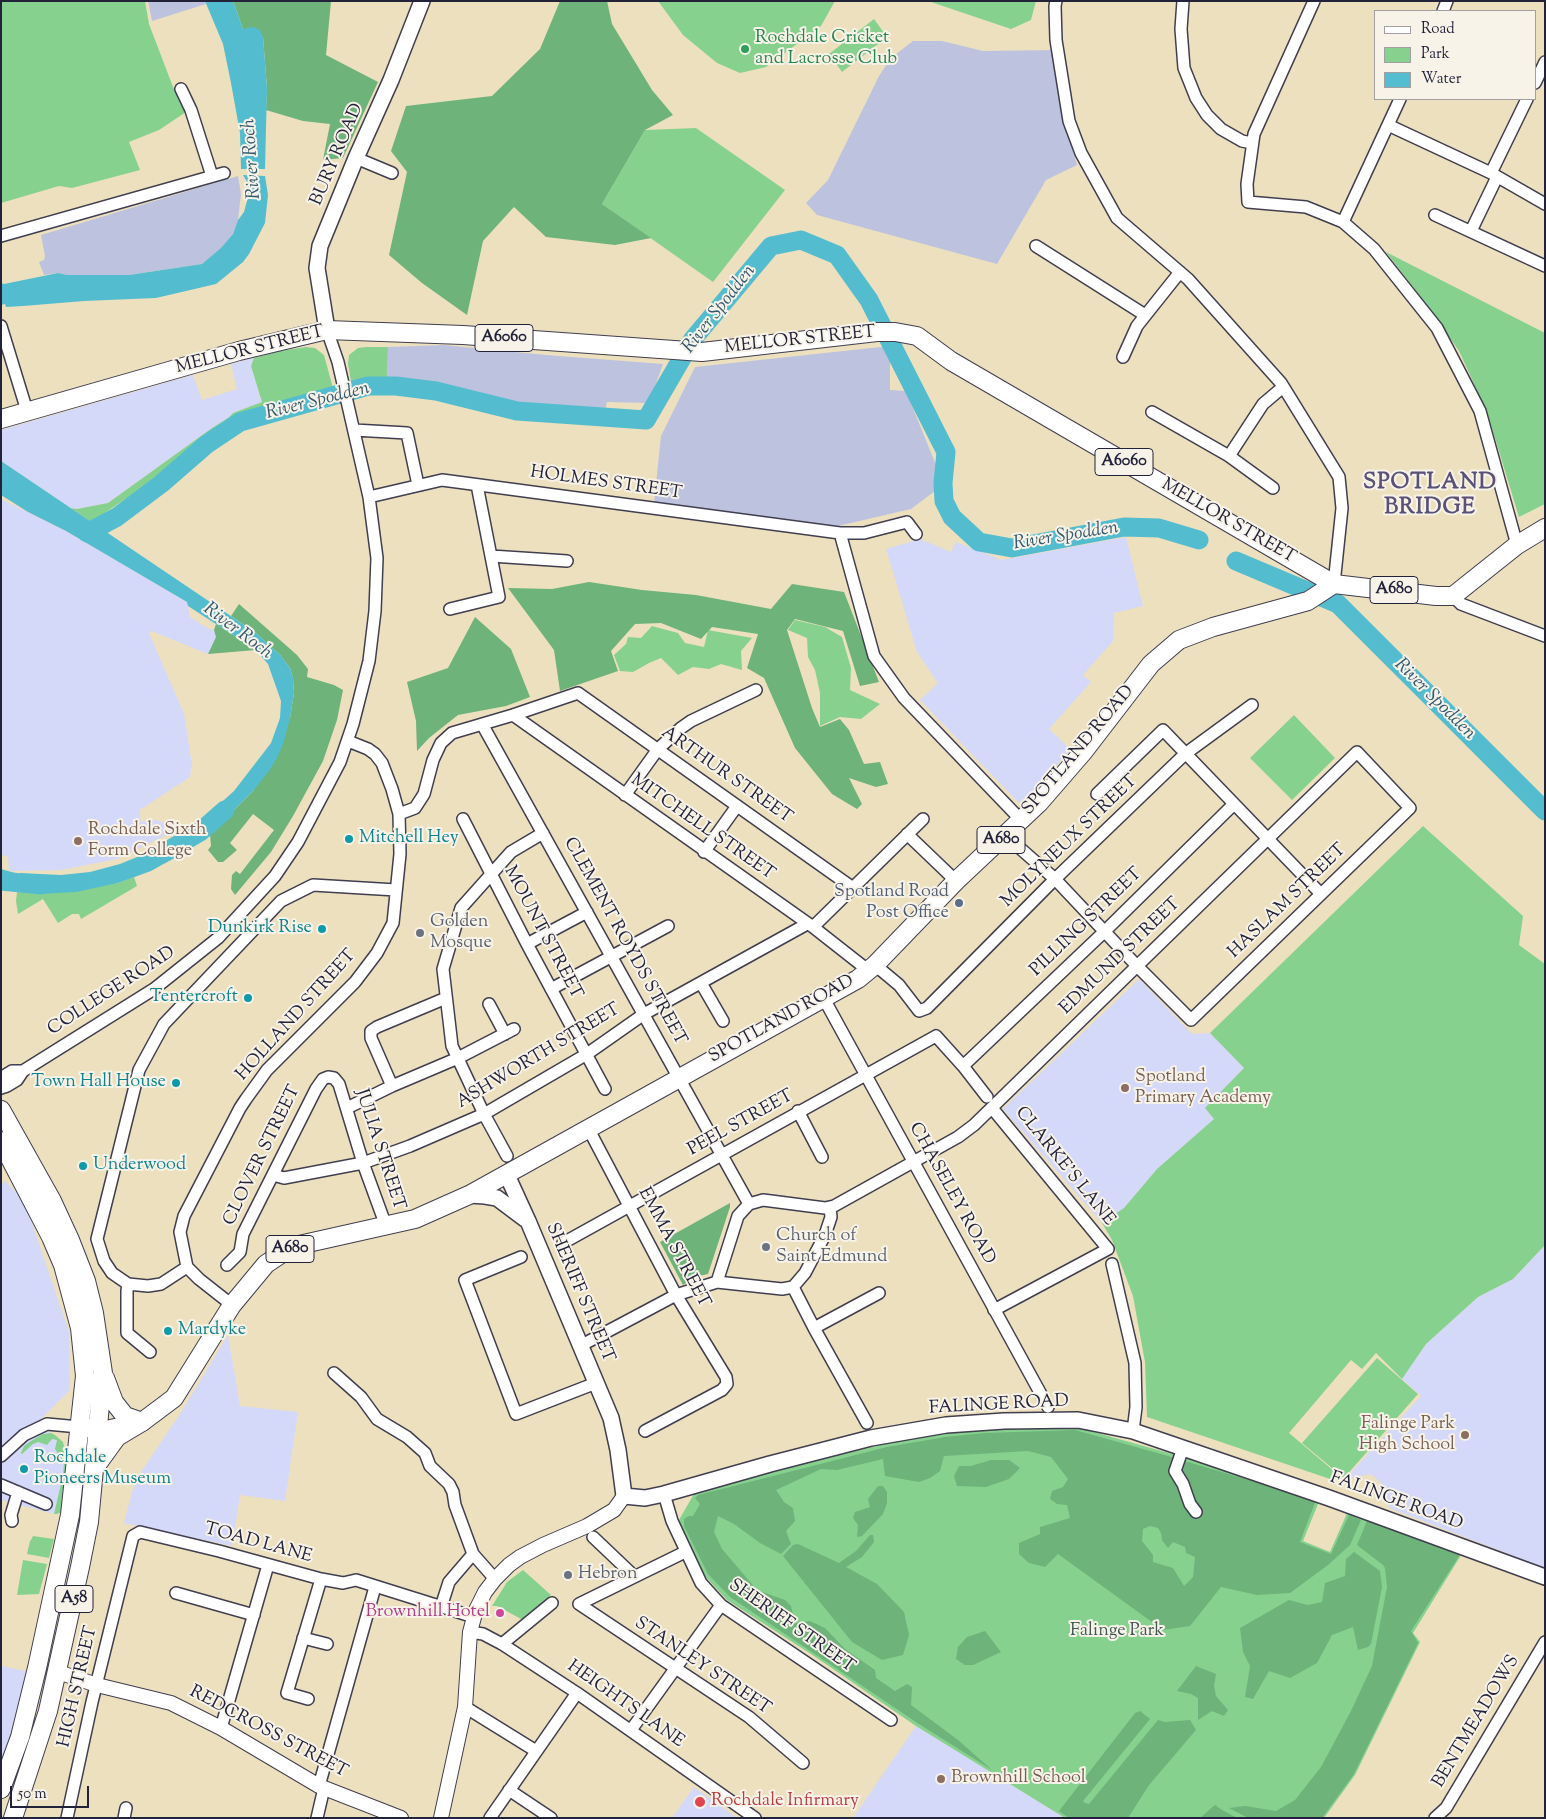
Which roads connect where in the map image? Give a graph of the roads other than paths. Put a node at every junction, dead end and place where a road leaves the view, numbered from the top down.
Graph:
1 (422, 1) edge
2 (1056, 1) edge
3 (1183, 1) edge
4 (1314, 1) edge
5 (1545, 62) edge
6 (1536, 81) edge
7 (181, 89) dead end
8 (1400, 100) edge
9 (1527, 100) edge
10 (1388, 125) junction
11 (1252, 143) junction
12 (356, 158) junction
13 (392, 173) dead end
14 (1494, 175) junction
15 (1545, 204) edge
16 (1435, 214) dead end
17 (1343, 222) junction
18 (1471, 231) junction
19 (1, 236) edge
20 (1036, 246) dead end
21 (1545, 266) edge
22 (1180, 272) junction
23 (1146, 315) junction
24 (1, 326) edge
25 (328, 330) junction
26 (1123, 357) dead end
27 (1283, 387) junction
28 (27, 411) junction
29 (1152, 412) dead end
30 (1, 419) edge
31 (354, 430) junction
32 (1229, 456) junction
33 (418, 485) junction
34 (477, 485) junction
35 (1274, 488) dead end
36 (369, 497) junction
37 (1545, 528) edge
38 (840, 533) junction
39 (916, 534) dead end
40 (1517, 545) junction
41 (491, 556) junction
42 (567, 561) dead end
43 (1330, 587) junction
44 (1453, 596) junction
45 (450, 609) dead end
46 (1545, 636) edge
47 (756, 690) dead end
48 (1252, 705) dead end
49 (513, 715) junction
50 (482, 724) junction
51 (348, 741) junction
52 (658, 750) junction
53 (1185, 754) junction
54 (1097, 794) dead end
55 (625, 795) junction
56 (1234, 804) junction
57 (737, 806) junction
58 (1410, 808) joint
59 (399, 814) junction
60 (463, 819) dead end
61 (923, 819) dead end
62 (1021, 820) junction
63 (543, 833) junction
64 (908, 834) junction
65 (1268, 839) junction
66 (1014, 843) dead end
67 (704, 852) junction
68 (491, 874) junction
69 (1054, 879) junction
70 (956, 881) junction
71 (853, 888) junction
72 (396, 890) junction
73 (1321, 894) junction
74 (587, 912) junction
75 (668, 926) dead end
76 (810, 926) junction
77 (1104, 932) junction
78 (527, 944) junction
79 (612, 957) junction
80 (1137, 966) junction
81 (872, 968) junction
82 (701, 983) junction
83 (551, 989) junction
84 (446, 998) junction
85 (823, 998) junction
86 (489, 1004) dead end
87 (644, 1014) junction
88 (723, 1021) dead end
89 (587, 1054) junction
90 (458, 1058) junction
91 (963, 1066) junction
92 (23, 1071) junction
93 (865, 1076) junction
94 (679, 1077) junction
95 (1, 1078) edge
96 (339, 1084) joint
97 (392, 1086) junction
98 (1, 1088) edge
99 (605, 1089) dead end
100 (987, 1097) dead end
101 (347, 1108) junction
102 (992, 1108) junction
103 (1, 1110) edge
104 (798, 1112) junction
105 (484, 1114) junction
106 (588, 1128) junction
107 (3, 1147) edge
108 (721, 1155) junction
109 (507, 1156) dead end
110 (822, 1158) dead end
111 (913, 1161) junction
112 (363, 1163) junction
113 (273, 1175) junction
114 (506, 1175) junction
115 (469, 1195) junction
116 (749, 1204) junction
117 (630, 1205) junction
118 (830, 1207) junction
119 (528, 1221) junction
120 (386, 1226) junction
121 (563, 1243) dead end
122 (521, 1257) dead end
123 (1112, 1264) dead end
124 (227, 1266) dead end
125 (187, 1267) junction
126 (717, 1282) junction
127 (128, 1284) junction
128 (793, 1287) junction
129 (879, 1293) dead end
130 (676, 1295) junction
131 (232, 1305) junction
132 (994, 1310) junction
133 (814, 1328) junction
134 (580, 1346) junction
135 (150, 1352) dead end
136 (103, 1373) junction
137 (334, 1373) dead end
138 (596, 1383) junction
139 (1048, 1407) dead end
140 (142, 1422) junction
141 (867, 1422) dead end
142 (79, 1427) junction
143 (99, 1429) junction
144 (645, 1431) dead end
145 (1133, 1431) junction
146 (1183, 1448) junction
147 (1, 1456) edge
148 (95, 1468) junction
149 (1, 1485) edge
150 (18, 1492) junction
151 (664, 1494) junction
152 (624, 1496) junction
153 (46, 1504) dead end
154 (1196, 1512) dead end
155 (12, 1521) dead end
156 (133, 1536) joint
157 (593, 1537) dead end
158 (685, 1552) junction
159 (473, 1554) junction
160 (268, 1565) junction
161 (634, 1576) junction
162 (1545, 1577) edge
163 (321, 1579) junction
164 (495, 1579) junction
165 (375, 1587) junction
166 (176, 1593) dead end
167 (552, 1603) dead end
168 (721, 1605) junction
169 (441, 1607) junction
170 (254, 1615) junction
171 (474, 1617) junction
172 (470, 1632) junction
173 (303, 1638) junction
174 (1545, 1642) edge
175 (327, 1644) dead end
176 (502, 1644) junction
177 (675, 1669) junction
178 (58, 1672) junction
179 (35, 1675) junction
180 (97, 1685) junction
181 (577, 1693) junction
182 (308, 1698) dead end
183 (466, 1707) junction
184 (891, 1720) dead end
185 (221, 1728) junction
186 (631, 1730) junction
187 (536, 1751) junction
188 (803, 1764) dead end
189 (322, 1787) junction
190 (1, 1790) edge
191 (509, 1790) junction
192 (380, 1814) edge
193 (13, 1818) edge
194 (67, 1818) edge
195 (317, 1818) edge
196 (401, 1818) edge
197 (441, 1818) edge
198 (490, 1818) edge
199 (551, 1818) edge
200 (756, 1818) edge
201 (1435, 1818) edge

1 - 12 main road, BURY ROAD
2 - 22 street
3 - 11 street
4 - 11 street
5 - 6 street
7 - 19 street
8 - 10 street
9 - 14 street
10 - 14 street
10 - 17 street
11 - 17 street
12 - 13 street
12 - 25 main road, BURY ROAD
14 - 15 street
14 - 18 street
16 - 18 street
17 - 40 street
18 - 21 street
20 - 23 street
22 - 23 street
22 - 27 street
23 - 26 street
24 - 28 street
25 - 28 main road, MELLOR STREET / A6060
25 - 31 street, COLLEGE ROAD
25 - 43 main road, MELLOR STREET / A6060
27 - 32 street
27 - 43 street
28 - 30 main road, MELLOR STREET / A6060
29 - 32 street
31 - 33 street
31 - 36 street, COLLEGE ROAD
32 - 35 street
33 - 34 street, HOLMES STREET
33 - 36 street, HOLMES STREET
34 - 38 street, HOLMES STREET
34 - 41 street
36 - 51 street, COLLEGE ROAD
37 - 40 main road
38 - 39 street, HOLMES STREET
38 - 62 street
40 - 44 main road
41 - 42 street
41 - 45 street
43 - 44 main road, A680
43 - 62 main road, SPOTLAND ROAD / A680
44 - 46 street
47 - 52 street
48 - 53 street, MOLYNEUX STREET
49 - 50 street
49 - 52 street, ARTHUR STREET
49 - 55 street, MITCHELL STREET
50 - 59 street
50 - 63 street, CLEMENT ROYDS STREET
51 - 59 street, HOLLAND STREET
51 - 92 street, COLLEGE ROAD
52 - 55 street
52 - 57 street, ARTHUR STREET
53 - 54 street
53 - 56 street
53 - 69 street, MOLYNEUX STREET
55 - 67 street, MITCHELL STREET
56 - 65 street
56 - 77 street, PILLING STREET
57 - 67 street
57 - 71 street, ARTHUR STREET
58 - 65 street, EDMUND STREET
58 - 73 street, HASLAM STREET
59 - 72 street, HOLLAND STREET
60 - 68 street, MOUNT STREET
61 - 64 street, ASHWORTH STREET
62 - 70 main road, SPOTLAND ROAD / A680
63 - 68 street
63 - 74 street, CLEMENT ROYDS STREET
64 - 70 street
64 - 71 street, ASHWORTH STREET
65 - 73 street
65 - 80 street, EDMUND STREET
66 - 69 street
67 - 76 street, MITCHELL STREET
68 - 78 street, MOUNT STREET
68 - 84 street
69 - 77 street
69 - 81 street, MOLYNEUX STREET
70 - 81 main road, SPOTLAND ROAD / A680
71 - 76 street, ASHWORTH STREET
72 - 125 street, HOLLAND STREET
72 - 127 street
73 - 80 street, HASLAM STREET
74 - 78 street
74 - 79 street, CLEMENT ROYDS STREET
75 - 79 street
76 - 81 street, MITCHELL STREET
76 - 82 street, ASHWORTH STREET
77 - 80 street
77 - 91 street, PILLING STREET
78 - 83 street, MOUNT STREET
79 - 83 street
79 - 87 street, CLEMENT ROYDS STREET
80 - 102 street, EDMUND STREET
81 - 85 main road, SPOTLAND ROAD / A680
82 - 87 street, ASHWORTH STREET
82 - 88 street
83 - 89 street, MOUNT STREET
84 - 90 street
84 - 97 street
85 - 93 street, CHASELEY ROAD
85 - 94 main road, SPOTLAND ROAD / A680
86 - 90 street
87 - 89 street, ASHWORTH STREET
87 - 94 street, CLEMENT ROYDS STREET
89 - 99 street, MOUNT STREET
89 - 105 street, ASHWORTH STREET
90 - 97 street
90 - 105 street
91 - 93 street, PEEL STREET
91 - 100 street
92 - 95 street
92 - 98 street, COLLEGE ROAD
93 - 104 street, PEEL STREET
93 - 111 street, CHASELEY ROAD
94 - 106 main road, SPOTLAND ROAD / A680
94 - 108 street, CLEMENT ROYDS STREET
96 - 101 street, JULIA STREET
96 - 113 street, CLOVER STREET
97 - 101 street
101 - 112 street, JULIA STREET
102 - 111 street, EDMUND STREET
102 - 132 street, CLARKE'S LANE
103 - 136 main road, A58
104 - 108 street, PEEL STREET
104 - 110 street
105 - 109 street
105 - 112 street, ASHWORTH STREET
106 - 114 main road, SPOTLAND ROAD / A680
106 - 117 street, EMMA STREET
107 - 142 main road, A58
108 - 116 street, CLEMENT ROYDS STREET
108 - 117 street, PEEL STREET
111 - 118 street, EDMUND STREET
111 - 132 street, CHASELEY ROAD
112 - 113 street, ASHWORTH STREET
112 - 120 street, JULIA STREET
113 - 124 street, CLOVER STREET
114 - 115 main road, SPOTLAND ROAD / A680
114 - 119 main road, SHERIFF STREET
115 - 119 main road, SHERIFF STREET
115 - 120 main road, SPOTLAND ROAD / A680
116 - 118 street
116 - 126 street
117 - 121 street, PEEL STREET
117 - 130 street, EMMA STREET
118 - 128 street
119 - 134 main road, SHERIFF STREET
120 - 131 main road, SPOTLAND ROAD / A680
122 - 138 street
123 - 145 street
125 - 127 street
125 - 131 street
126 - 128 street
126 - 130 street
127 - 135 street
128 - 133 street
129 - 133 street
130 - 134 street
130 - 144 street, EMMA STREET
131 - 140 main road, SPOTLAND ROAD / A680
132 - 139 street, CHASELEY ROAD
133 - 141 street
134 - 138 main road, SHERIFF STREET
136 - 140 main road, A58
136 - 143 main road, A58
137 - 159 street
138 - 152 main road, SHERIFF STREET
140 - 143 main road, SPOTLAND ROAD / A680
140 - 148 main road
142 - 143 main road, SPOTLAND ROAD / A680
142 - 147 street
142 - 179 main road, A58
143 - 148 main road, A58
145 - 146 main road, FALINGE ROAD
145 - 151 main road, FALINGE ROAD
146 - 154 street
146 - 162 main road, FALINGE ROAD
148 - 178 main road, A58
149 - 150 street
150 - 153 street
150 - 155 street
151 - 152 main road, FALINGE ROAD
151 - 158 street, SHERIFF STREET
152 - 164 street
156 - 160 street, TOAD LANE
156 - 180 street, HIGH STREET
157 - 161 street
158 - 161 street
158 - 168 street, SHERIFF STREET
159 - 164 street
159 - 169 street
160 - 163 street, TOAD LANE
160 - 170 street
161 - 177 street, STANLEY STREET
163 - 165 street, TOAD LANE
163 - 173 street
164 - 171 street
165 - 169 street, TOAD LANE
165 - 189 street
166 - 170 street
167 - 176 street
168 - 177 street
168 - 184 street, SHERIFF STREET
169 - 171 street, TOAD LANE
170 - 185 street
171 - 172 street
172 - 176 street, HEIGHTS LANE
172 - 183 street
173 - 175 street
173 - 182 street
174 - 201 street, BENTMEADOWS
176 - 181 street, HEIGHTS LANE
177 - 186 street
177 - 188 street, STANLEY STREET
178 - 179 main road
178 - 180 street, REDCROSS STREET
178 - 193 main road, A58
179 - 190 main road, A58
180 - 185 street, REDCROSS STREET
180 - 194 street, HIGH STREET
181 - 186 street, HEIGHTS LANE
181 - 187 street
183 - 187 street
183 - 197 street
185 - 189 street, REDCROSS STREET
186 - 200 street, HEIGHTS LANE
187 - 191 street
189 - 192 street, REDCROSS STREET
189 - 195 street
191 - 198 street
191 - 199 street
192 - 196 street, REDCROSS STREET

